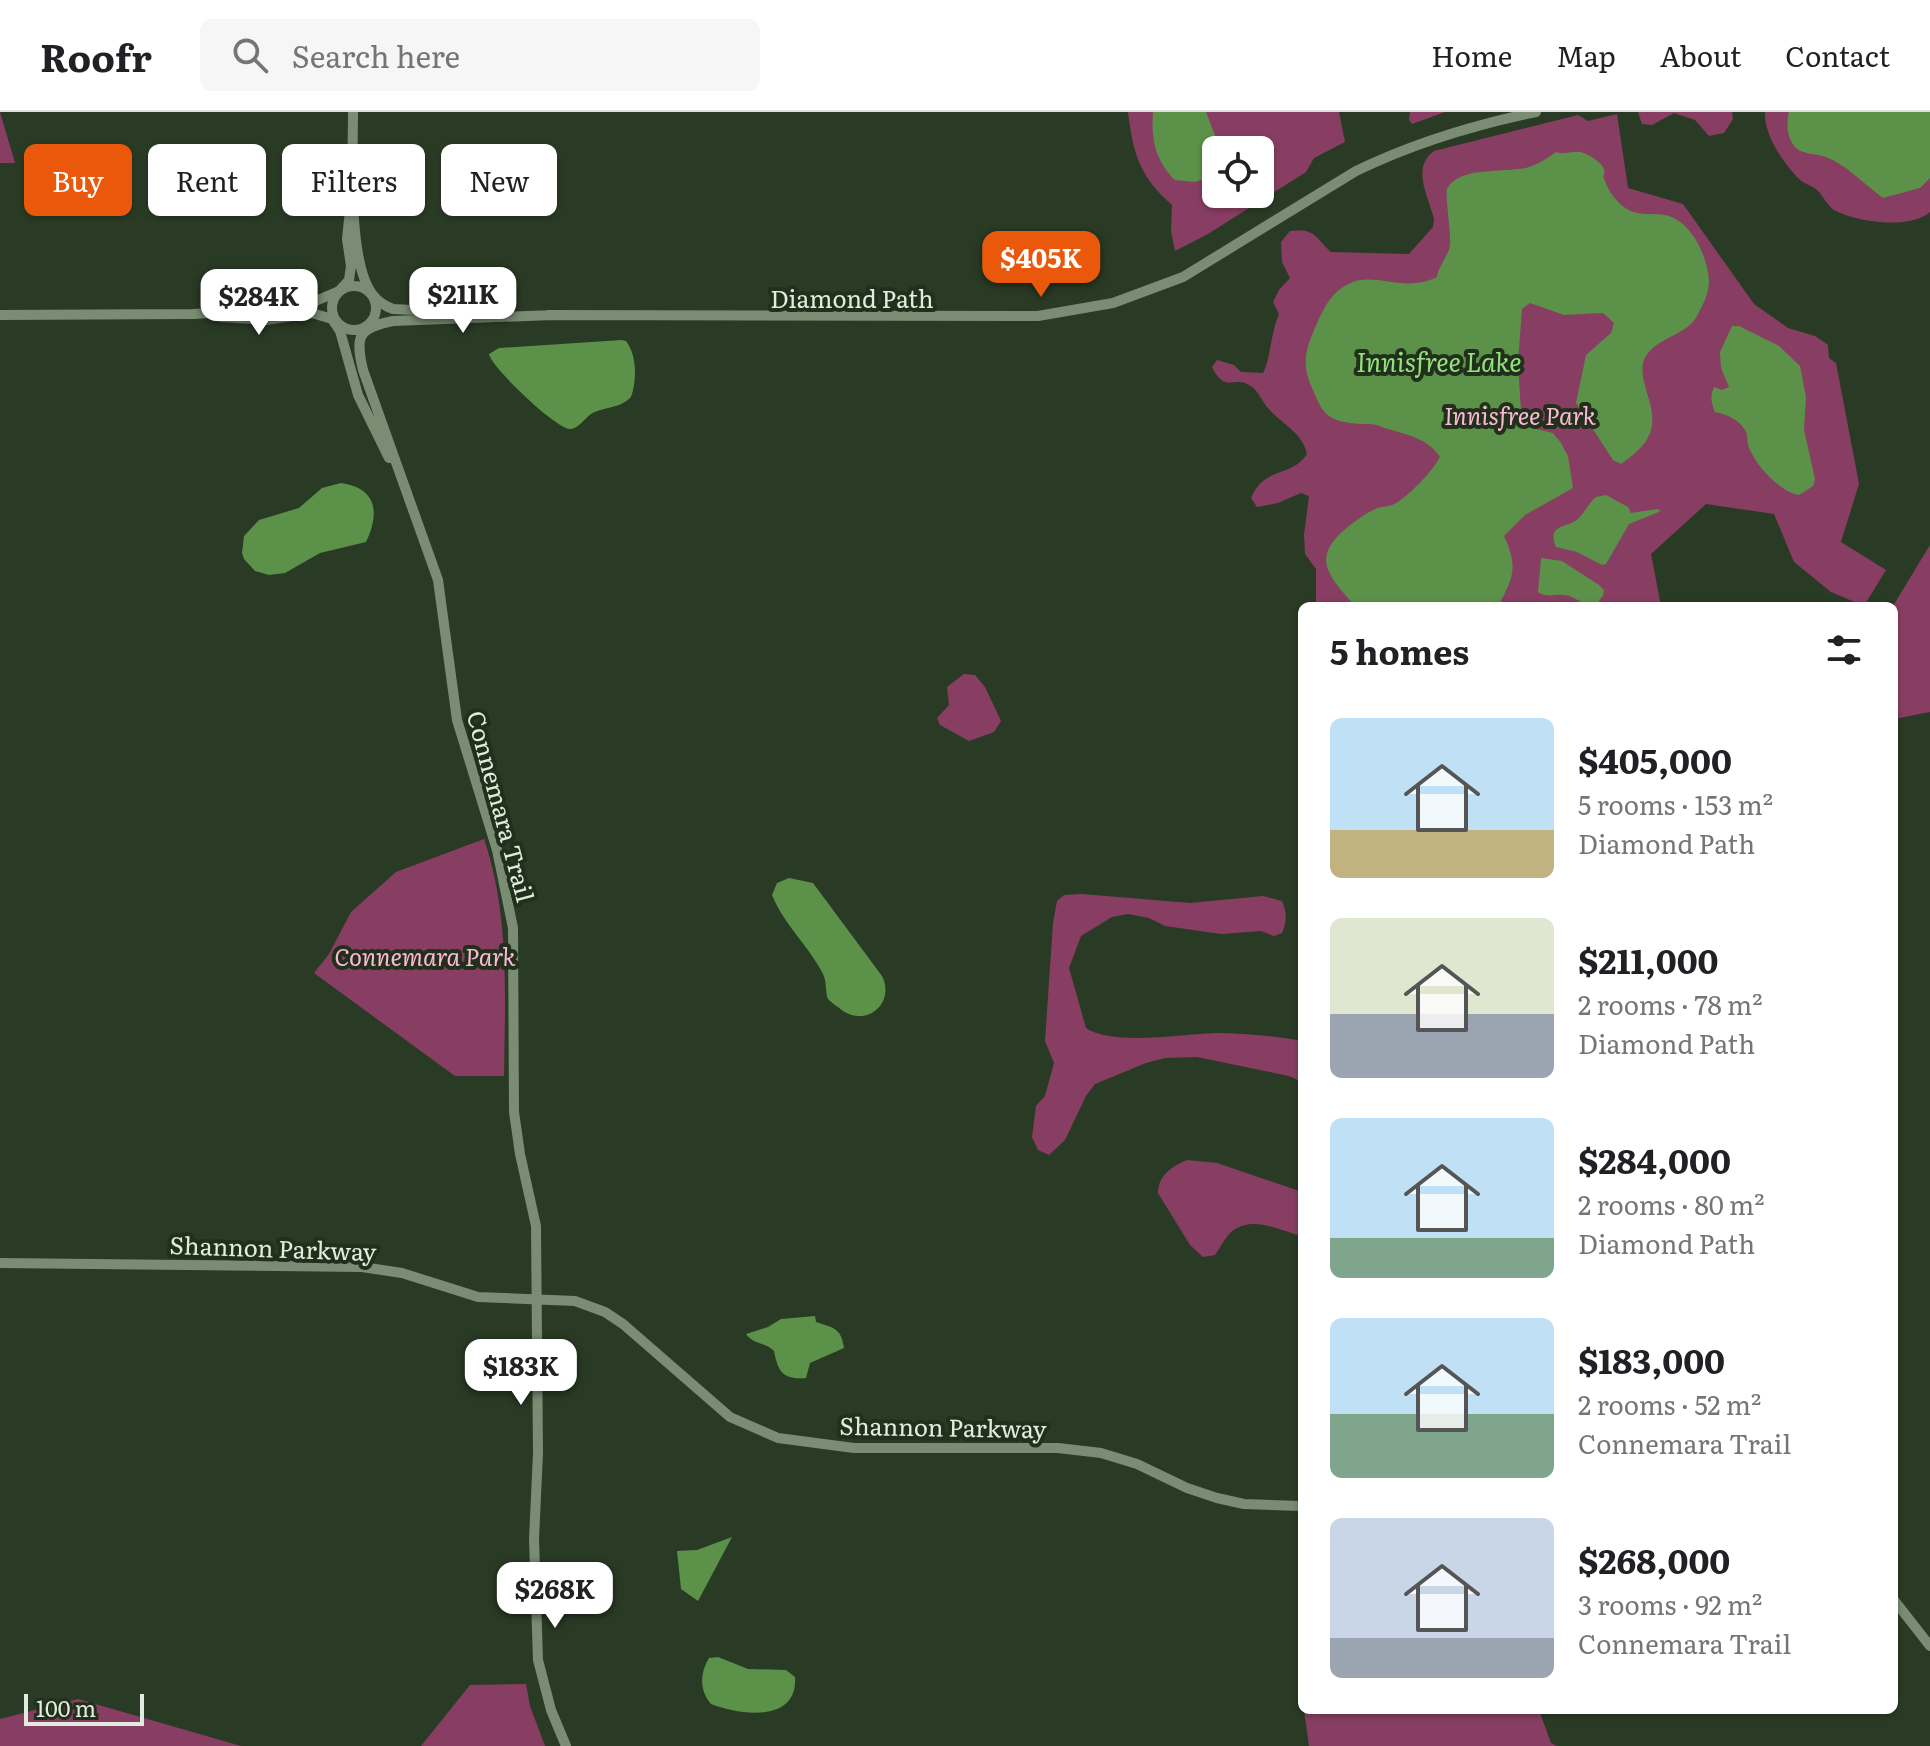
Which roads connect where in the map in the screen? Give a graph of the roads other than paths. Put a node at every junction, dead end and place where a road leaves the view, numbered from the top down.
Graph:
1 (353, 112) edge
2 (1536, 112) edge
3 (353, 144) edge
4 (350, 216) edge
5 (355, 216) edge
6 (339, 291) junction
7 (371, 293) junction
8 (193, 314) junction
9 (0, 315) edge
10 (553, 315) junction
11 (337, 323) junction
12 (368, 327) junction
13 (409, 500) junction
14 (0, 1263) edge
15 (538, 1298) junction
16 (1298, 1506) edge
17 (1898, 1605) edge
18 (1930, 1646) edge
19 (566, 1746) edge

1 - 3 street
2 - 10 street, Diamond Path
4 - 6 street
5 - 7 street
6 - 7 street, Diamond Path
6 - 8 street, Diamond Path
6 - 11 street
7 - 10 street, Diamond Path
7 - 12 street
8 - 9 street, Diamond Path
8 - 11 street, Diamond Path
10 - 12 street, Diamond Path
11 - 12 street, Diamond Path
11 - 13 street, Connemara Trail
12 - 13 street, Connemara Trail
13 - 15 street, Connemara Trail
14 - 15 street, Shannon Parkway
15 - 16 street, Shannon Parkway
15 - 19 street, Connemara Trail
17 - 18 street

